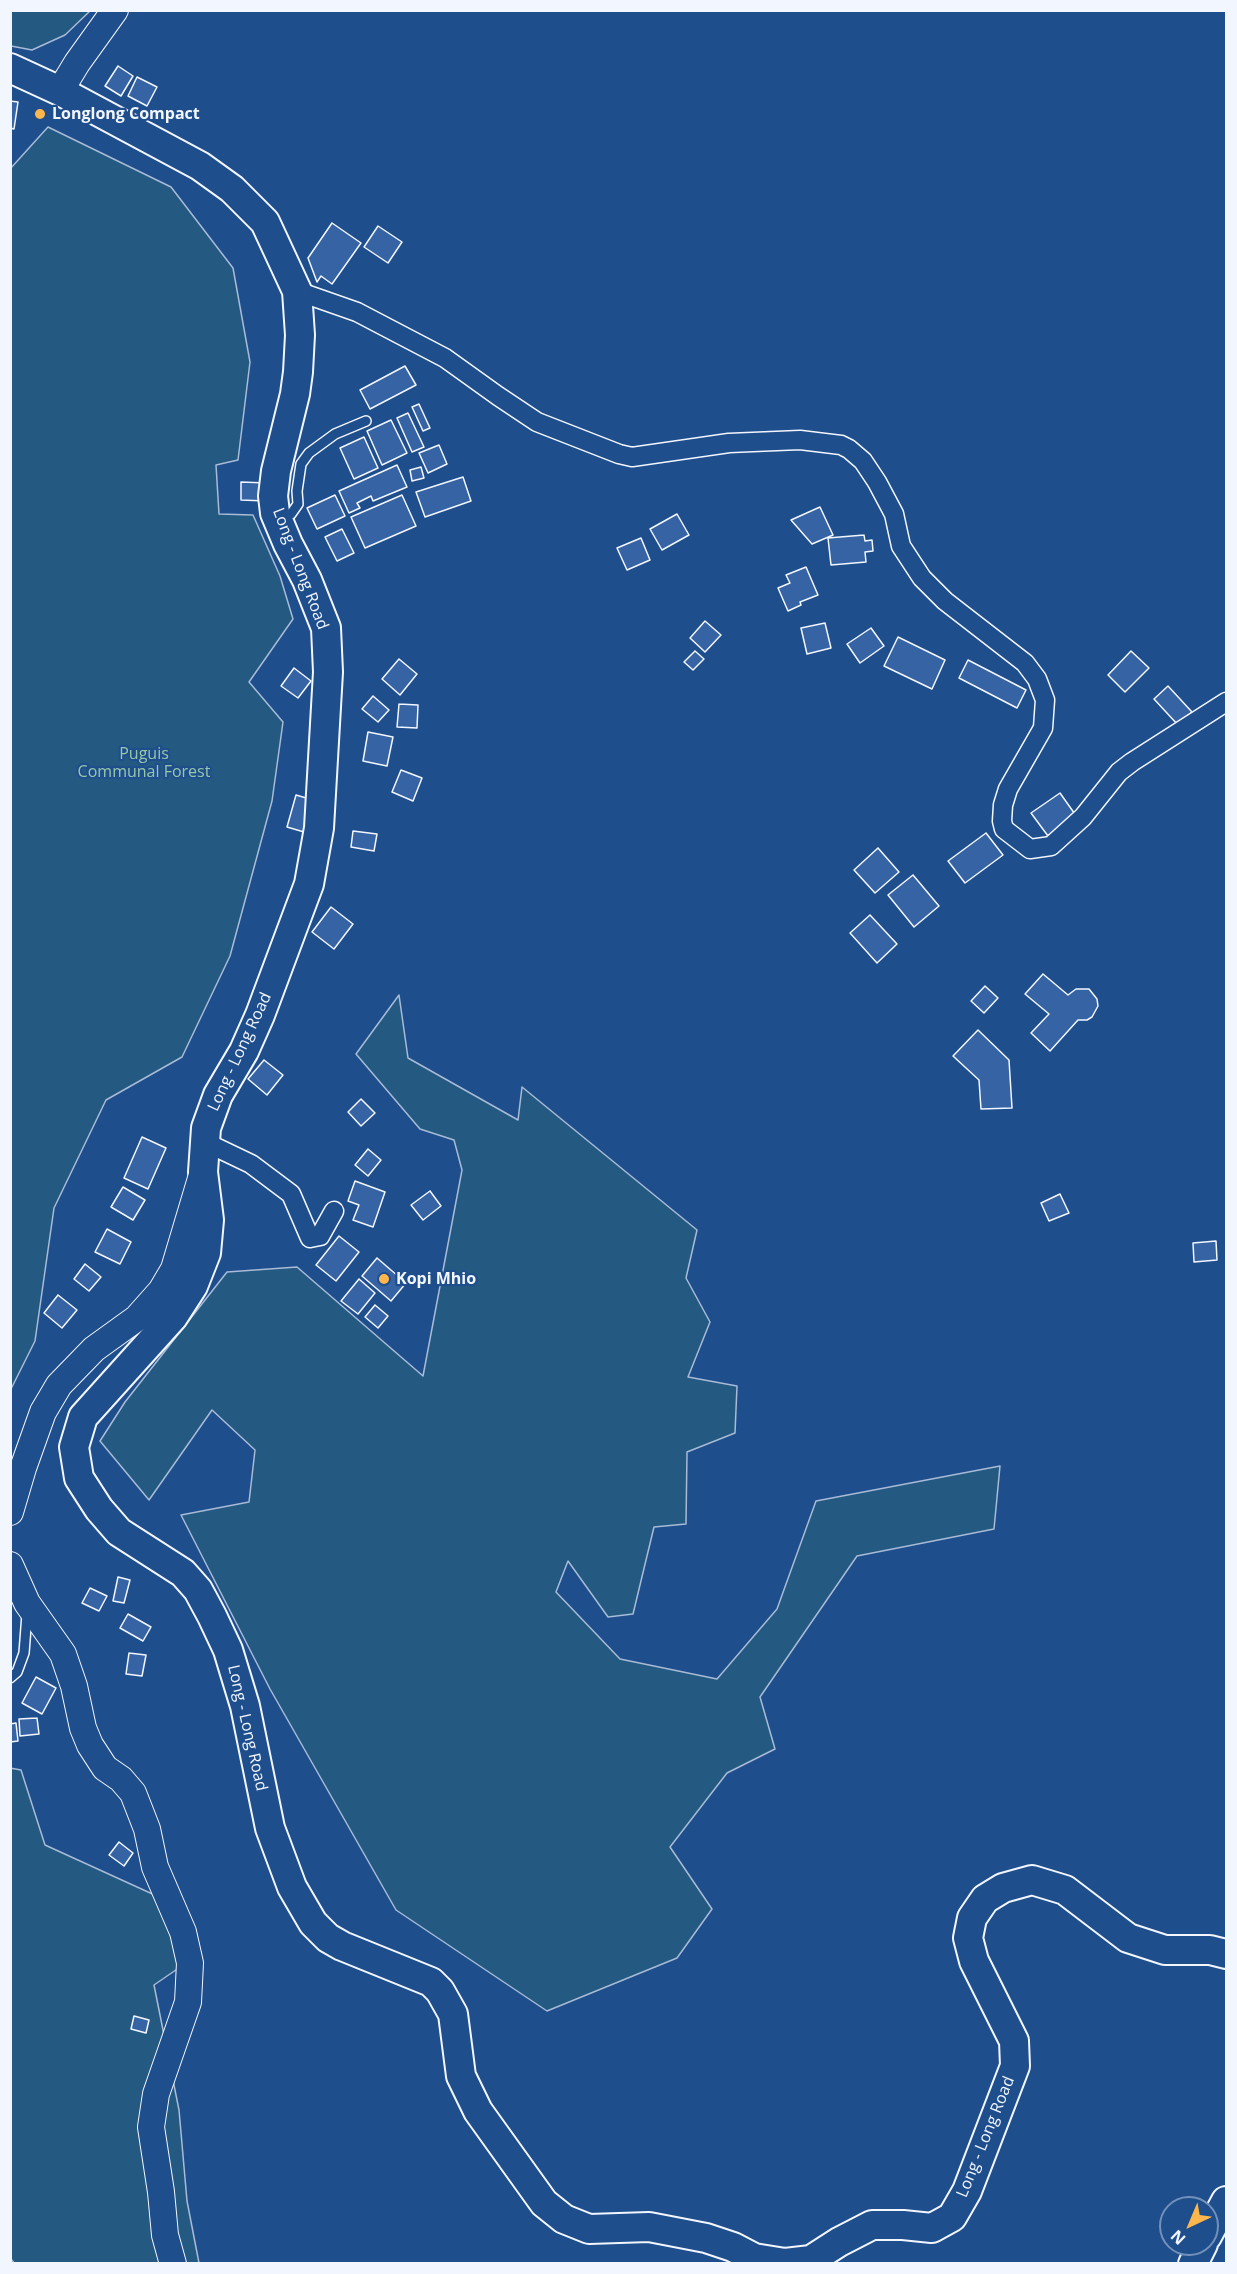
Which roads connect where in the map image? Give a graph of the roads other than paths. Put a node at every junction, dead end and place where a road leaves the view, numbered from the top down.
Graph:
1 (115, 10) edge
2 (10, 68) edge
3 (60, 91) junction
4 (297, 291) junction
5 (366, 421) dead end
6 (278, 520) junction
7 (1227, 702) edge
8 (205, 1142) junction
9 (203, 1172) junction
10 (334, 1211) dead end
11 (10, 1512) edge
12 (10, 1564) edge
13 (27, 1603) junction
14 (10, 1678) edge
15 (1227, 1954) edge
16 (1227, 2201) edge
17 (1219, 2215) edge
18 (174, 2264) edge

1 - 3 street
2 - 3 main road, Long - Long Road
3 - 4 main road, Long - Long Road
4 - 6 main road, Long - Long Road
4 - 7 street
5 - 6 lane
6 - 8 main road, Long - Long Road
8 - 9 main road, Long - Long Road
8 - 10 street
9 - 11 street
9 - 15 main road, Long - Long Road
12 - 13 street
13 - 14 lane
13 - 18 street
16 - 17 main road

